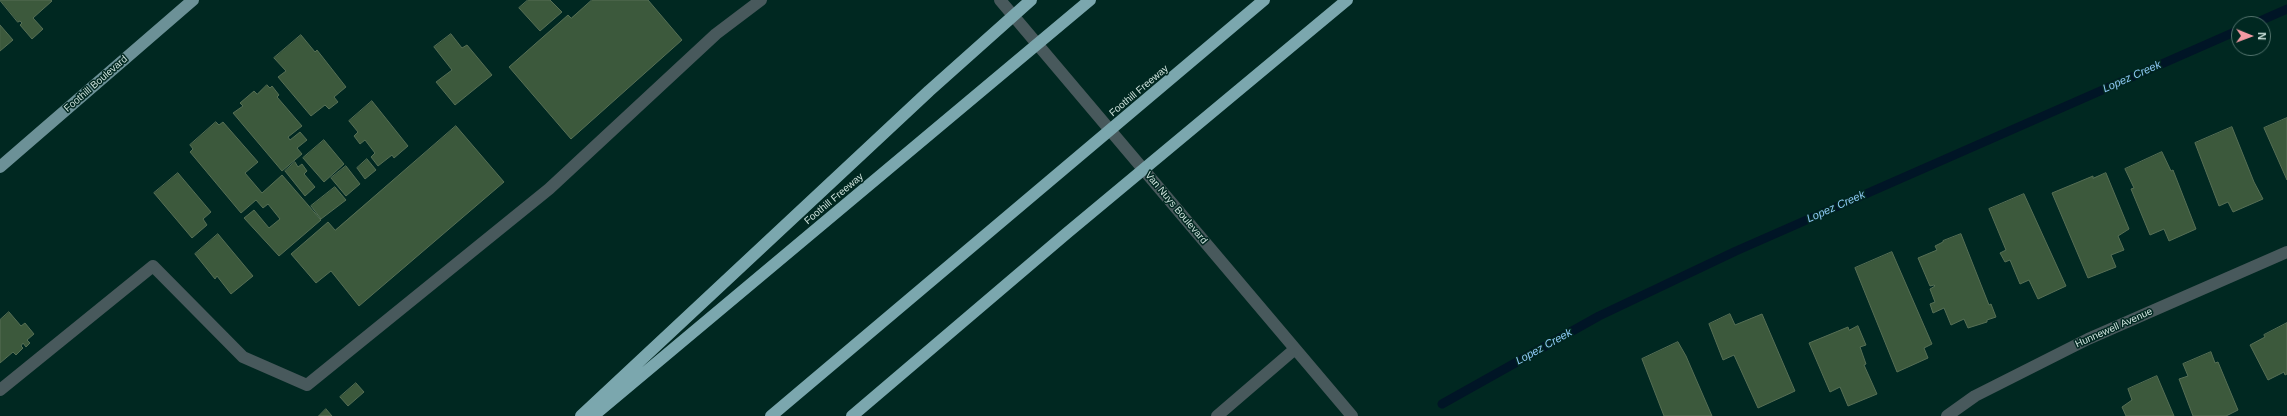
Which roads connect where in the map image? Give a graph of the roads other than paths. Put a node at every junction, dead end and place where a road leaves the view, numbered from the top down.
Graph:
1 (193, 0) edge
2 (761, 0) edge
3 (1000, 0) edge
4 (1031, 0) edge
5 (1090, 0) edge
6 (1264, 0) edge
7 (1347, 0) edge
8 (0, 167) edge
9 (2287, 252) edge
10 (1295, 349) junction
11 (0, 390) edge
12 (581, 416) edge
13 (593, 416) edge
14 (771, 416) edge
15 (852, 416) edge
16 (1217, 416) edge
17 (1352, 416) edge
18 (1947, 416) edge

1 - 8 main road, Foothill Boulevard
2 - 11 street
3 - 10 street, Van Nuys Boulevard
4 - 12 highway
5 - 13 highway, Foothill Freeway
6 - 14 highway, Foothill Freeway
7 - 15 highway
9 - 18 street, Hunnewell Avenue
10 - 16 street
10 - 17 street, Van Nuys Boulevard

